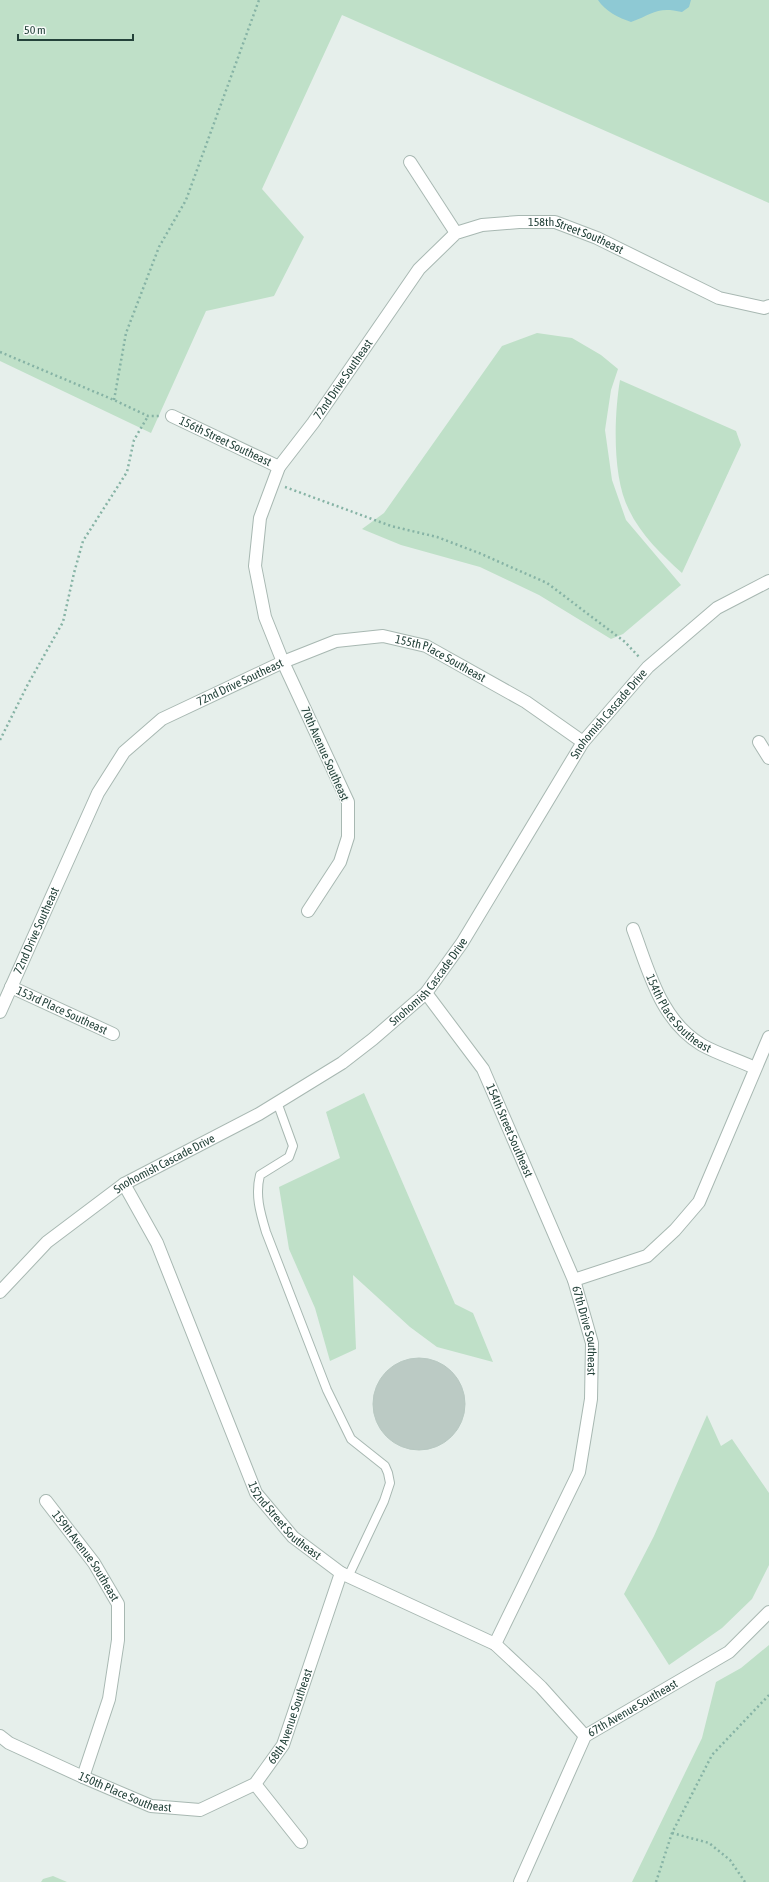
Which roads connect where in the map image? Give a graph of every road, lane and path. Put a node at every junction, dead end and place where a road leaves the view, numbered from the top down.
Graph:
1 (259, 0) edge
2 (410, 162) dead end
3 (456, 233) junction
4 (769, 306) edge
5 (0, 352) edge
6 (114, 400) junction
7 (172, 416) dead end
8 (279, 467) junction
9 (273, 483) junction
10 (769, 581) edge
11 (283, 662) junction
12 (648, 667) junction
13 (0, 740) edge
14 (583, 742) junction
15 (759, 742) dead end
16 (769, 758) edge
17 (308, 911) dead end
18 (633, 929) dead end
19 (11, 987) junction
20 (426, 993) junction
21 (0, 1012) edge
22 (113, 1034) dead end
23 (769, 1037) edge
24 (755, 1068) junction
25 (277, 1102) junction
26 (124, 1184) junction
27 (574, 1280) junction
28 (0, 1292) edge
29 (46, 1501) dead end
30 (344, 1575) junction
31 (769, 1612) edge
32 (495, 1644) junction
33 (769, 1695) edge
34 (0, 1736) edge
35 (585, 1736) junction
36 (83, 1777) junction
37 (255, 1784) junction
38 (672, 1833) junction
39 (301, 1842) dead end
40 (520, 1882) edge
41 (656, 1882) edge
42 (745, 1882) edge

1 - 6 path
2 - 3 street
3 - 4 street, 158th Street Southeast
3 - 8 street, 72nd Drive Southeast
5 - 6 path
6 - 13 path
7 - 8 street, 156th Street Southeast
8 - 9 street, 72nd Drive Southeast
9 - 11 street, 72nd Drive Southeast
9 - 12 path
10 - 12 street, Snohomish Cascade Drive
11 - 14 street, 155th Place Southeast
11 - 17 street, 70th Avenue Southeast
11 - 19 street, 72nd Drive Southeast
12 - 14 street, Snohomish Cascade Drive
14 - 20 street, Snohomish Cascade Drive
15 - 16 street
18 - 24 street, 154th Place Southeast
19 - 21 street, 72nd Drive Southeast
19 - 22 street, 153rd Place Southeast
20 - 25 street, Snohomish Cascade Drive
20 - 27 street, 154th Street Southeast
23 - 24 street, 67th Drive Southeast
24 - 27 street, 67th Drive Southeast
25 - 26 street, Snohomish Cascade Drive
25 - 30 lane
26 - 28 street, Snohomish Cascade Drive
26 - 30 street, 152nd Street Southeast
27 - 32 street, 67th Drive Southeast
29 - 36 street, 159th Avenue Southeast
30 - 32 street, 152nd Street Southeast
30 - 37 street, 68th Avenue Southeast
31 - 35 street, 67th Avenue Southeast
32 - 35 street, 152nd Street Southeast
33 - 38 path
34 - 36 street, 150th Place Southeast
35 - 40 street, 67th Avenue Southeast
36 - 37 street, 150th Place Southeast
37 - 39 street
38 - 41 path
38 - 42 path

